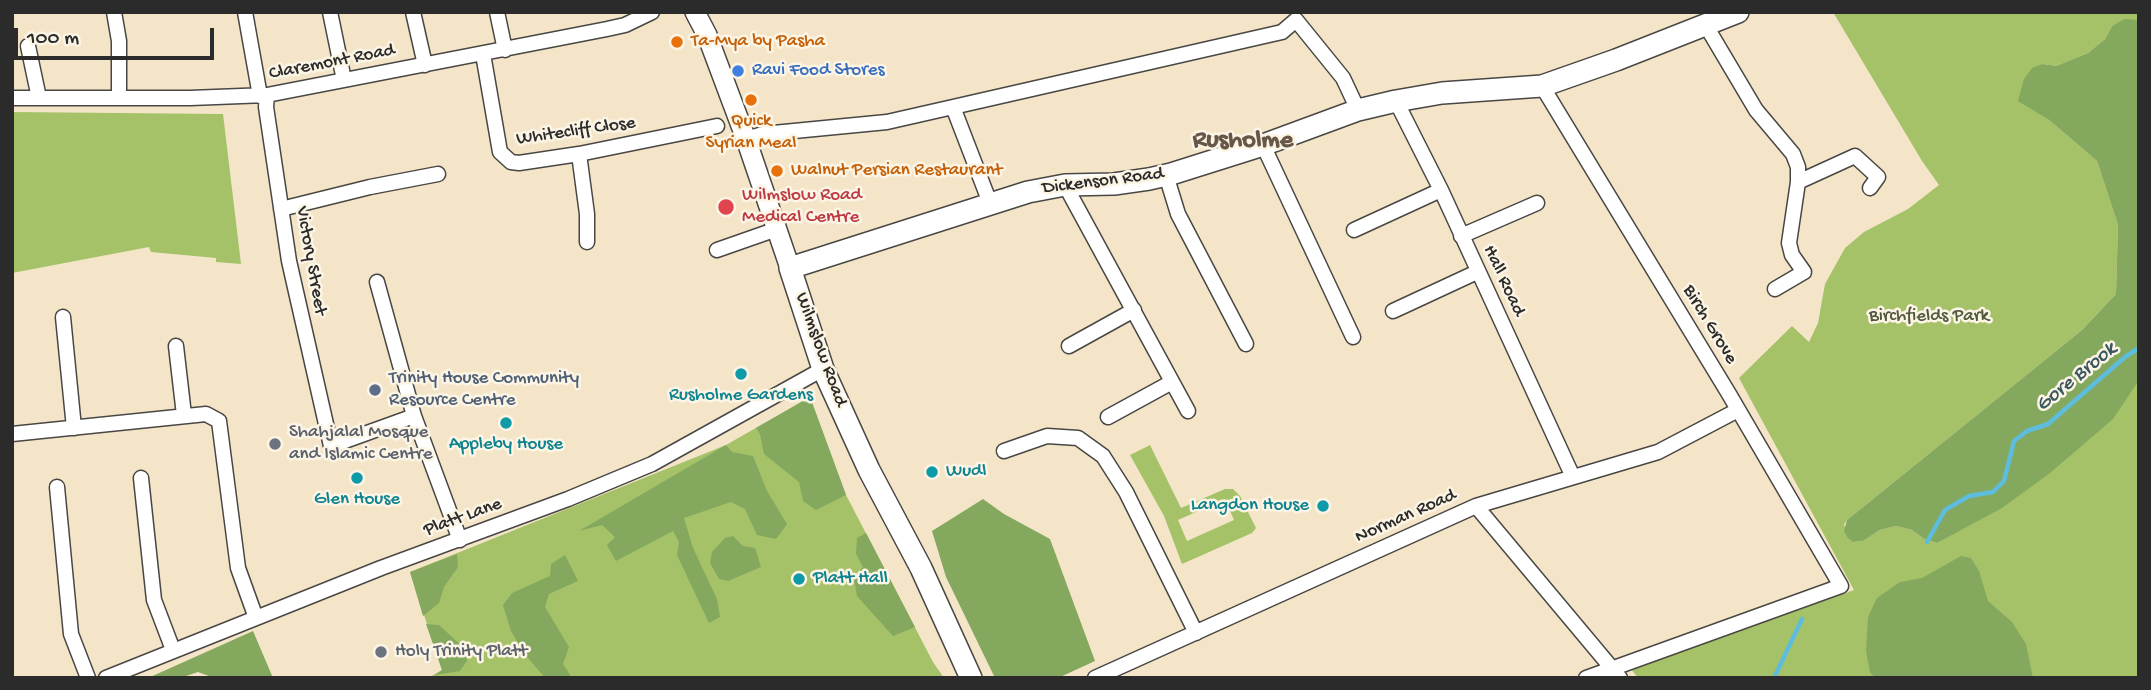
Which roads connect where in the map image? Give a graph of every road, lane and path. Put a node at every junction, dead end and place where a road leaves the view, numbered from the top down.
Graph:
1 (114, 12) edge
2 (245, 12) edge
3 (330, 12) edge
4 (413, 12) edge
5 (496, 12) edge
6 (652, 12) edge
7 (695, 12) edge
8 (1738, 12) edge
9 (1297, 16) edge
10 (1705, 24) junction
11 (29, 46) dead end
12 (505, 50) junction
13 (483, 54) junction
14 (425, 65) junction
15 (344, 80) junction
16 (1542, 86) junction
17 (263, 95) junction
18 (12, 98) edge
19 (39, 98) junction
20 (119, 98) junction
21 (1395, 101) junction
22 (953, 107) junction
23 (1358, 110) junction
24 (717, 126) dead end
25 (746, 139) junction
26 (1263, 145) junction
27 (579, 154) junction
28 (438, 174) dead end
29 (1166, 175) junction
30 (1798, 182) junction
31 (1065, 185) junction
32 (1870, 188) dead end
33 (1441, 190) junction
34 (990, 203) junction
35 (1536, 203) dead end
36 (281, 209) junction
37 (777, 229) junction
38 (1354, 230) dead end
39 (1461, 236) junction
40 (587, 242) dead end
41 (717, 250) dead end
42 (790, 268) junction
43 (1477, 272) junction
44 (377, 282) dead end
45 (1775, 289) dead end
46 (1134, 310) junction
47 (1393, 311) dead end
48 (63, 317) dead end
49 (1353, 337) dead end
50 (1247, 344) dead end
51 (176, 346) dead end
52 (1069, 346) dead end
53 (823, 369) junction
54 (1172, 382) junction
55 (1738, 410) junction
56 (1188, 411) dead end
57 (184, 415) junction
58 (414, 416) junction
59 (1108, 417) dead end
60 (74, 428) junction
61 (12, 434) edge
62 (1004, 451) dead end
63 (1573, 477) junction
64 (141, 478) dead end
65 (57, 487) dead end
66 (1476, 506) junction
67 (460, 540) junction
68 (256, 618) junction
69 (1196, 633) junction
70 (173, 650) junction
71 (1617, 673) edge
72 (88, 678) edge
73 (106, 678) edge
74 (971, 678) edge
75 (1095, 678) edge
76 (1586, 678) edge

1 - 20 street
2 - 17 street, Victory Street
3 - 15 street
4 - 14 street
5 - 12 street
6 - 12 street, Claremont Road
7 - 25 main road, Wilmslow Road
8 - 10 highway, Dickenson Road
9 - 22 street
9 - 23 street
10 - 16 highway, Dickenson Road
10 - 30 street
11 - 19 street
12 - 13 street, Claremont Road
13 - 14 street, Claremont Road
13 - 27 street, Whitecliff Close
14 - 15 street, Claremont Road
15 - 17 street, Claremont Road
16 - 21 highway, Dickenson Road
16 - 55 street, Birch Grove
17 - 20 street, Claremont Road
17 - 36 street, Victory Street
18 - 19 street, Claremont Road
19 - 20 street, Claremont Road
21 - 23 highway, Dickenson Road
21 - 33 street, Hall Road
22 - 25 street
22 - 34 street
23 - 26 highway, Dickenson Road
24 - 27 street, Whitecliff Close
25 - 37 main road, Wilmslow Road
26 - 29 highway, Dickenson Road
26 - 49 street
27 - 40 street
28 - 36 street
29 - 31 highway, Dickenson Road
29 - 50 street
30 - 32 street
30 - 45 street
31 - 34 highway, Dickenson Road
31 - 46 street
33 - 38 street
33 - 39 street, Hall Road
34 - 42 highway, Dickenson Road
35 - 39 street
36 - 58 street, Victory Street
37 - 41 street
37 - 42 main road, Wilmslow Road
39 - 43 street, Hall Road
42 - 53 highway, Wilmslow Road
43 - 47 street
43 - 63 street, Hall Road
44 - 58 street
46 - 52 street
46 - 54 street
48 - 60 street
51 - 57 street
53 - 67 street, Platt Lane
53 - 74 highway, Wilmslow Road
54 - 56 street
54 - 59 street
55 - 63 street, Norman Road
55 - 71 street, Birch Grove
57 - 60 street
57 - 68 street
58 - 67 street
60 - 61 street
62 - 69 street
63 - 66 street, Norman Road
64 - 70 street
65 - 72 street
66 - 69 street, Norman Road
66 - 71 street
67 - 68 street, Platt Lane
68 - 70 street, Platt Lane
69 - 75 street, Norman Road
70 - 73 street, Platt Lane
71 - 76 street

